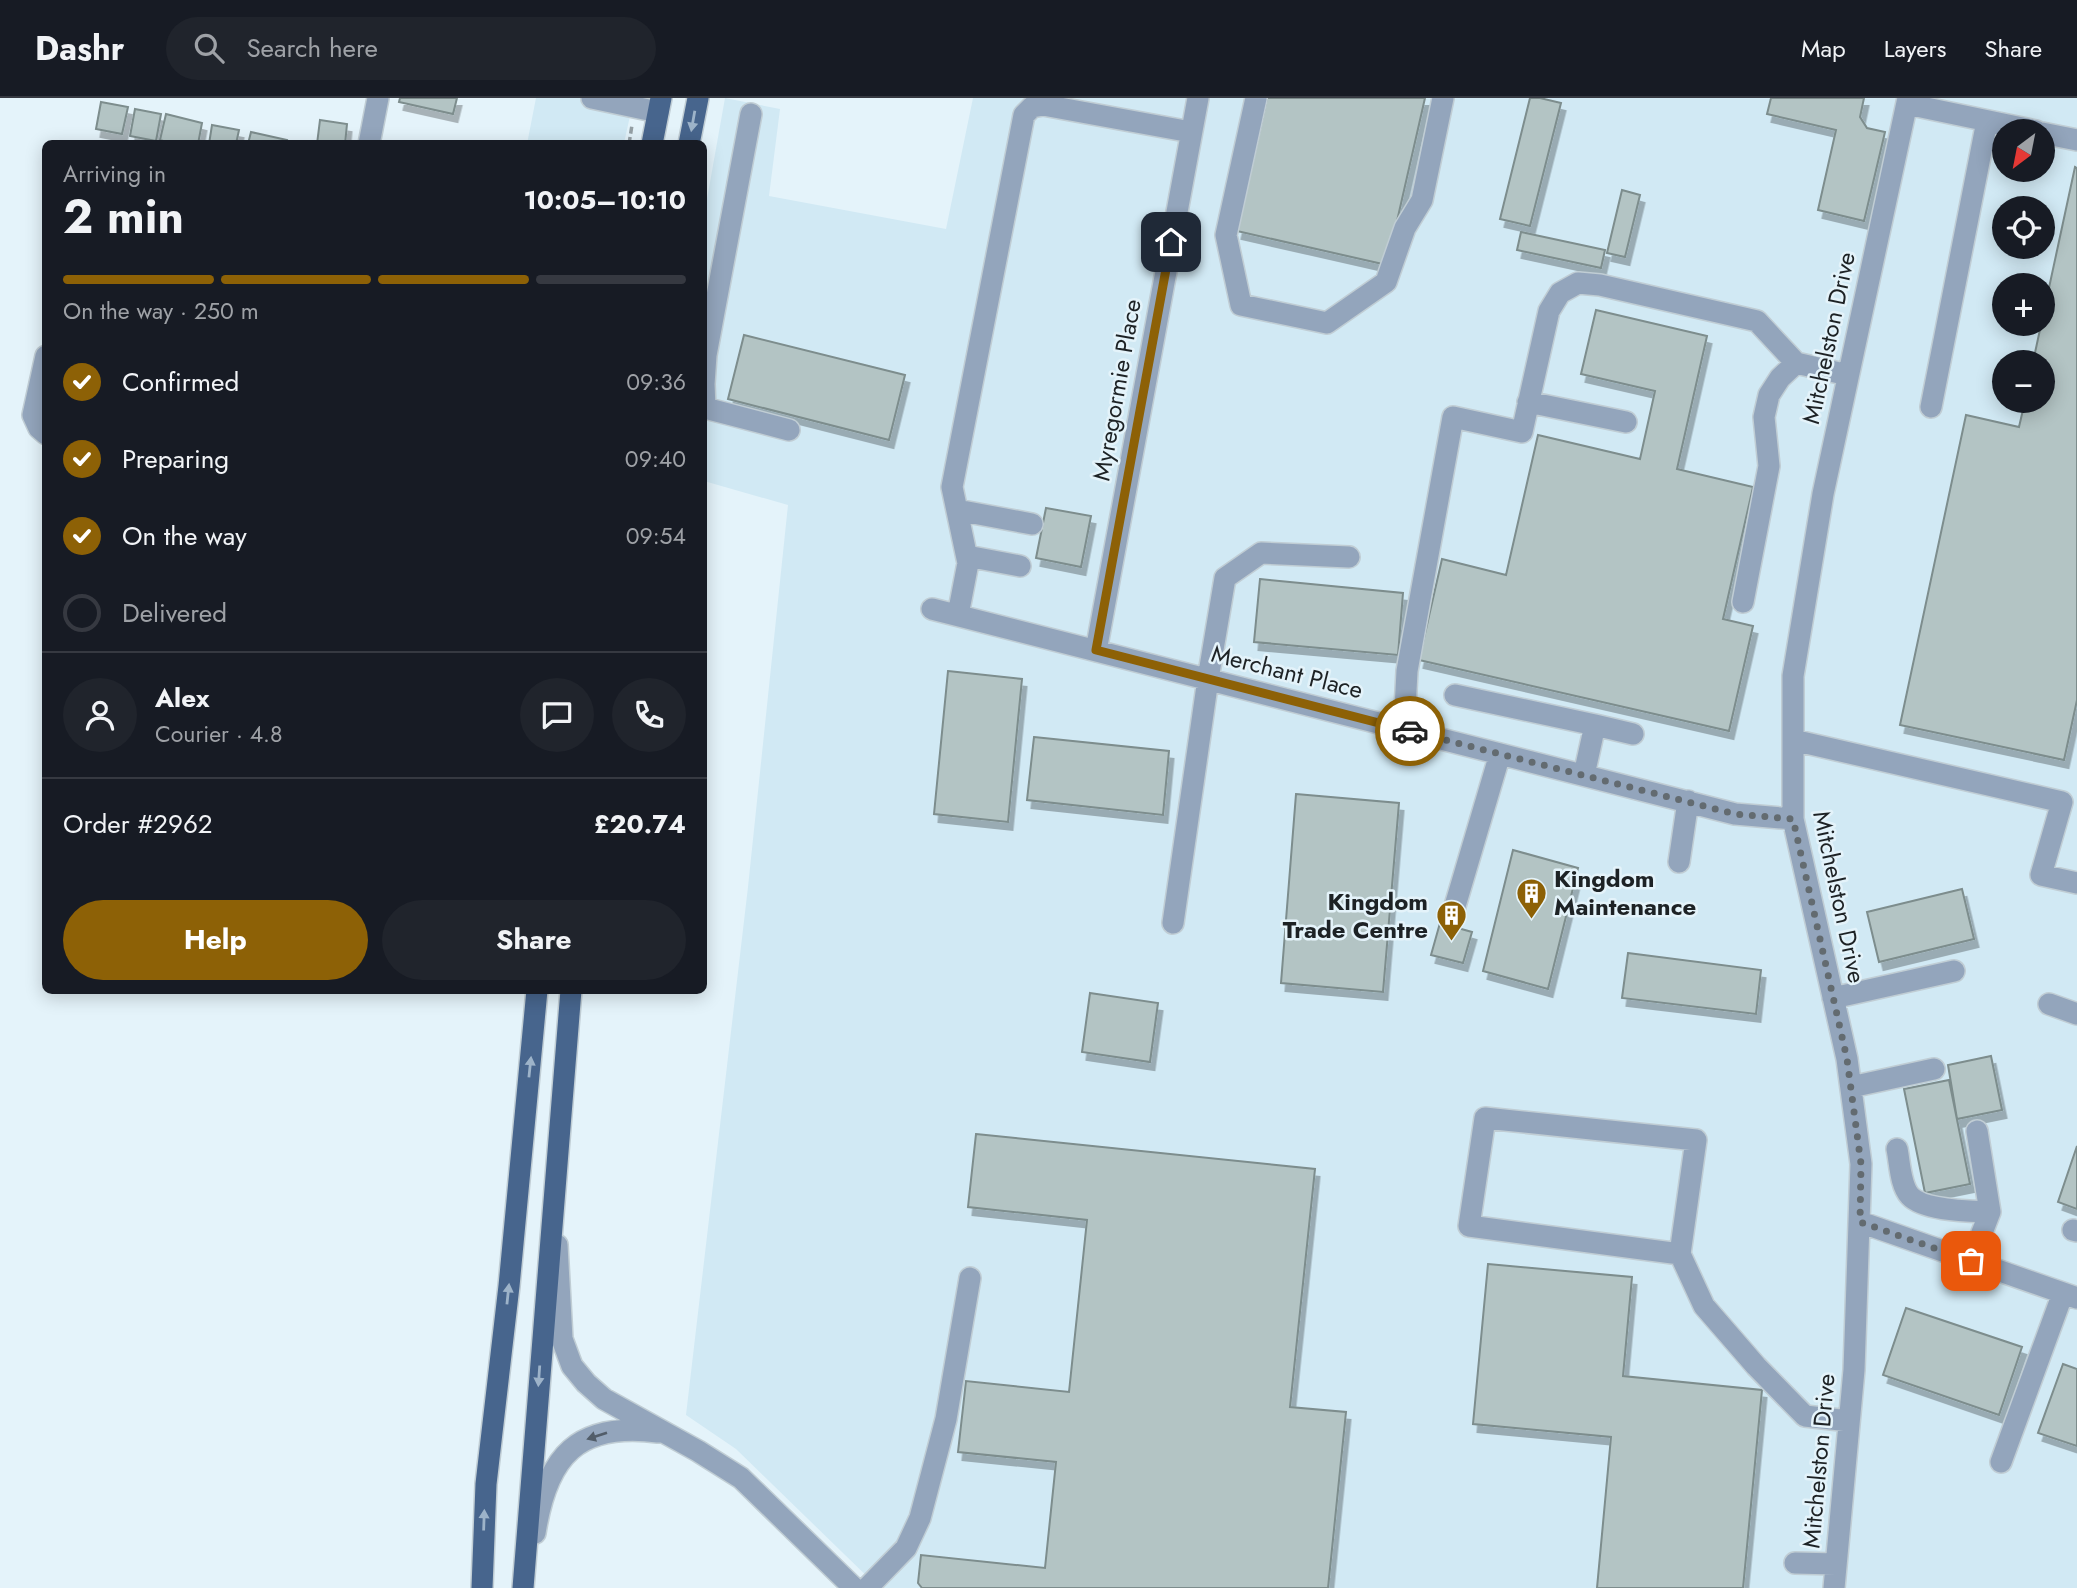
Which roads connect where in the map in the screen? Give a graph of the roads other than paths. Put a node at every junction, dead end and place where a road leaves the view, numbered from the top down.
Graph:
1 (378, 98) edge
2 (592, 98) edge
3 (698, 98) edge
4 (1198, 98) edge
5 (1256, 98) edge
6 (1443, 98) edge
7 (1907, 101) edge
8 (659, 105) edge
9 (751, 114) dead end
10 (1987, 121) junction
11 (1992, 122) edge
12 (1191, 132) junction
13 (2055, 135) edge
14 (370, 140) edge
15 (653, 140) edge
16 (690, 140) edge
17 (2077, 140) edge
18 (707, 350) edge
19 (1796, 363) junction
20 (42, 374) edge
21 (1848, 375) junction
22 (1528, 402) junction
23 (1931, 407) dead end
24 (707, 409) edge
25 (1626, 422) dead end
26 (789, 430) dead end
27 (42, 431) edge
28 (957, 510) junction
29 (1031, 524) dead end
30 (967, 556) junction
31 (1349, 557) dead end
32 (1020, 566) dead end
33 (1744, 602) dead end
34 (932, 609) dead end
35 (958, 615) junction
36 (1096, 650) junction
37 (1208, 679) junction
38 (1455, 695) dead end
39 (1595, 725) junction
40 (1404, 729) junction
41 (1633, 734) dead end
42 (1793, 740) junction
43 (1500, 754) junction
44 (1584, 775) junction
45 (1688, 802) junction
46 (2069, 803) edge
47 (1793, 819) junction
48 (1679, 862) dead end
49 (2077, 883) edge
50 (1455, 906) dead end
51 (1173, 923) dead end
52 (1954, 971) dead end
53 (537, 994) edge
54 (571, 994) edge
55 (1833, 998) junction
56 (2049, 1004) dead end
57 (2077, 1014) edge
58 (1934, 1069) dead end
59 (1851, 1087) junction
60 (1977, 1131) dead end
61 (1897, 1149) dead end
62 (554, 1183) junction
63 (1990, 1212) junction
64 (1860, 1222) junction
65 (1680, 1254) junction
66 (1971, 1261) junction
67 (971, 1278) dead end
68 (2070, 1296) edge
69 (1849, 1421) junction
70 (664, 1433) junction
71 (2001, 1462) dead end
72 (1795, 1563) dead end
73 (1836, 1564) junction
74 (482, 1588) edge
75 (525, 1588) edge
76 (854, 1588) edge
77 (867, 1588) edge
78 (1834, 1588) edge

1 - 14 street
2 - 8 street
3 -> 16 main road
4 - 12 street, Myregormie Place
5 - 6 street
7 - 10 street
7 - 21 street, Mitchelston Drive
8 - 15 main road
9 - 18 street
10 - 11 street
10 - 23 street
12 - 28 street
12 - 36 street, Myregormie Place
13 - 17 street
19 - 21 street
19 - 22 street
19 - 33 street
20 - 27 street
21 - 42 street, Mitchelston Drive
22 - 25 street
22 - 40 street
24 - 26 street
28 - 29 street
28 - 30 street
30 - 32 street
30 - 35 street
31 - 37 street
34 - 35 street, Merchant Place
35 - 36 street, Merchant Place
36 - 37 street, Merchant Place
37 - 40 street, Merchant Place
37 - 51 street
38 - 39 street
39 - 41 street
39 - 44 street
40 - 43 street, Merchant Place
42 - 46 street
42 - 47 street, Mitchelston Drive
43 - 44 street, Merchant Place
43 - 50 street
44 - 45 street, Merchant Place
45 - 47 street, Merchant Place
45 - 48 street
46 - 49 street
47 - 55 street, Mitchelston Drive
52 - 55 street
74 -> 53 main road
54 - 62 main road
55 - 59 street, Mitchelston Drive
56 - 57 street
58 - 59 street
59 - 64 street, Mitchelston Drive
60 - 63 street
61 - 63 street
62 - 70 street
62 -> 75 main road
63 - 66 street
64 - 66 street
64 - 69 street, Mitchelston Drive
65 - 65 street
65 - 69 street
66 - 68 street
67 - 77 street
68 - 71 street
69 - 73 street, Mitchelston Drive
70 -> 75 street
70 - 76 street
72 - 73 street
73 - 78 street, Mitchelston Drive

